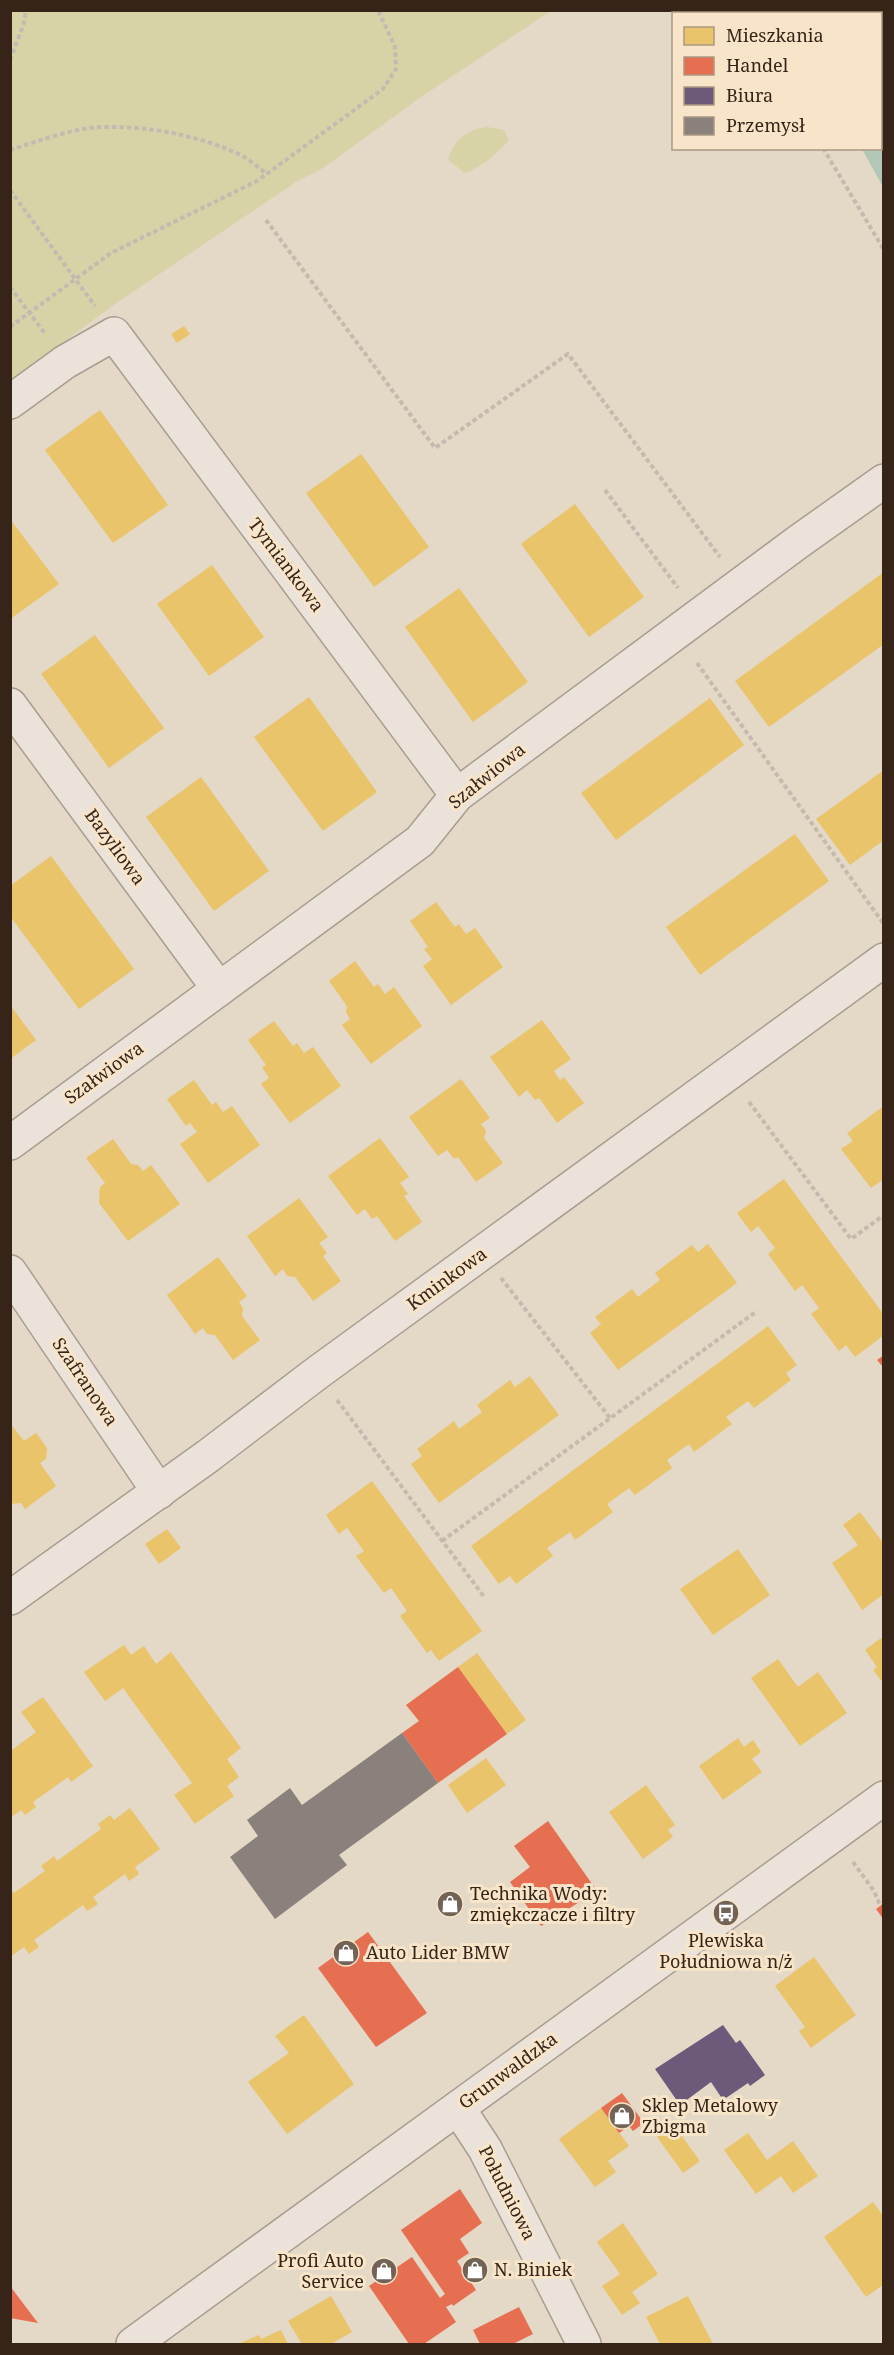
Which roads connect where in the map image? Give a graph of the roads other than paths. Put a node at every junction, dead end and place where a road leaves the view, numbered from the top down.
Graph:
1 (10, 402) edge
2 (884, 481) edge
3 (10, 705) edge
4 (458, 795) junction
5 (884, 960) edge
6 (219, 989) junction
7 (10, 1143) edge
8 (10, 1272) edge
9 (159, 1492) junction
10 (10, 1598) edge
11 (884, 1798) edge
12 (458, 2108) junction
13 (133, 2344) edge
14 (584, 2344) edge

1 - 4 street, Tymiankowa
2 - 4 street, Szałwiowa
3 - 6 street, Bazyliowa
4 - 6 street, Szałwiowa
5 - 9 street, Kminkowa
6 - 7 street, Szałwiowa
8 - 9 street, Szafranowa
9 - 10 street, Kminkowa
11 - 12 street, Grunwaldzka
12 - 13 street, Grunwaldzka
12 - 14 street, Południowa

